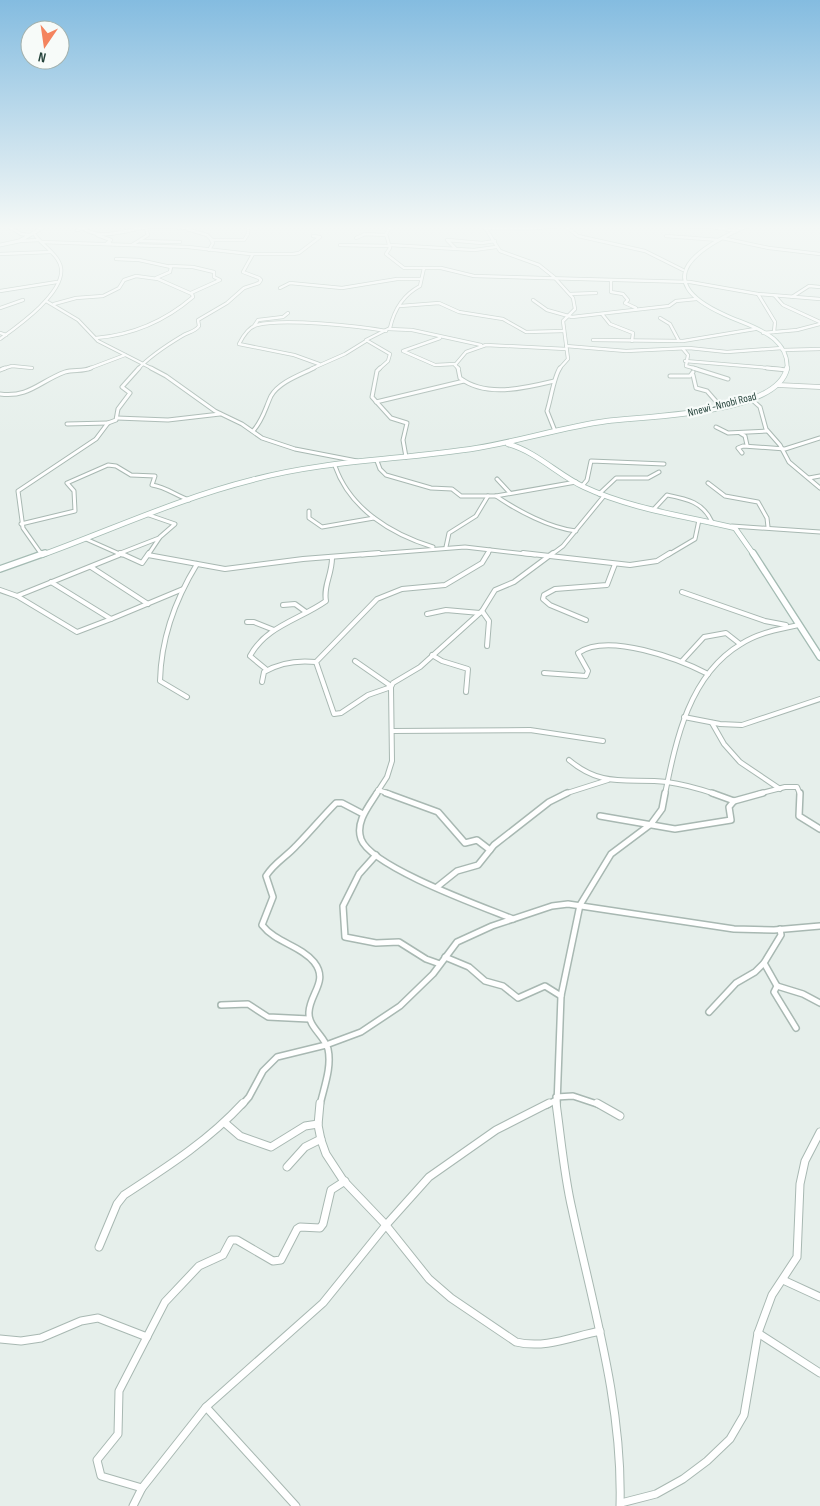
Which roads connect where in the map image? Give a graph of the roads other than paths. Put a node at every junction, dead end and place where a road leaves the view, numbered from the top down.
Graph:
1 (49, 296) edge
2 (99, 296) edge
3 (192, 296) edge
4 (235, 296) edge
5 (407, 296) edge
6 (571, 296) edge
7 (625, 296) edge
8 (694, 296) edge
9 (759, 296) edge
10 (776, 296) edge
11 (780, 296) edge
12 (791, 297) joint
13 (696, 299) junction
14 (820, 299) edge
15 (23, 300) dead end
16 (534, 300) dead end
17 (46, 301) junction
18 (54, 304) junction
19 (399, 306) junction
20 (0, 308) edge
21 (638, 309) junction
22 (288, 313) dead end
23 (602, 314) junction
24 (567, 317) junction
25 (660, 318) dead end
26 (820, 323) edge
27 (254, 326) junction
28 (755, 329) junction
29 (387, 330) junction
30 (564, 331) junction
31 (774, 332) junction
32 (763, 333) junction
33 (0, 334) edge
34 (6, 335) junction
35 (95, 338) junction
36 (440, 338) junction
37 (0, 339) edge
38 (593, 340) dead end
39 (366, 341) junction
40 (632, 341) junction
41 (679, 341) junction
42 (482, 345) junction
43 (566, 347) junction
44 (683, 348) junction
45 (782, 349) junction
46 (820, 349) edge
47 (125, 356) junction
48 (685, 361) junction
49 (319, 364) dead end
50 (455, 364) junction
51 (143, 365) junction
52 (32, 368) dead end
53 (694, 368) junction
54 (0, 370) edge
55 (787, 370) junction
56 (693, 375) junction
57 (670, 376) dead end
58 (728, 379) dead end
59 (464, 381) junction
60 (554, 381) junction
61 (778, 385) junction
62 (820, 387) edge
63 (0, 394) edge
64 (750, 398) junction
65 (376, 402) junction
66 (721, 407) junction
67 (221, 414) junction
68 (117, 418) junction
69 (108, 423) junction
70 (67, 424) dead end
71 (716, 427) dead end
72 (767, 430) junction
73 (253, 431) junction
74 (555, 431) junction
75 (739, 432) junction
76 (820, 438) edge
77 (516, 440) junction
78 (504, 443) junction
79 (747, 445) junction
80 (522, 448) junction
81 (782, 449) junction
82 (742, 453) dead end
83 (406, 457) junction
84 (377, 461) junction
85 (363, 462) junction
86 (664, 464) dead end
87 (335, 466) junction
88 (659, 472) dead end
89 (820, 476) edge
90 (809, 478) junction
91 (497, 479) dead end
92 (576, 482) junction
93 (708, 482) dead end
94 (582, 486) junction
95 (820, 488) edge
96 (510, 493) junction
97 (602, 495) junction
98 (488, 496) junction
99 (496, 496) junction
100 (189, 500) junction
101 (654, 510) junction
102 (309, 511) dead end
103 (149, 515) junction
104 (374, 518) junction
105 (699, 520) junction
106 (712, 522) junction
107 (21, 524) junction
108 (732, 526) junction
109 (768, 527) junction
110 (576, 531) junction
111 (820, 532) edge
112 (160, 537) junction
113 (86, 539) junction
114 (446, 547) junction
115 (436, 548) junction
116 (490, 550) junction
117 (119, 554) junction
118 (42, 555) junction
119 (148, 555) junction
120 (550, 556) junction
121 (332, 558) junction
122 (197, 564) junction
123 (615, 564) junction
124 (91, 567) junction
125 (0, 569) edge
126 (51, 582) junction
127 (183, 589) junction
128 (0, 590) edge
129 (682, 592) dead end
130 (17, 596) junction
131 (148, 604) junction
132 (283, 605) dead end
133 (306, 612) junction
134 (481, 612) junction
135 (426, 614) dead end
136 (111, 619) junction
137 (586, 620) dead end
138 (247, 622) dead end
139 (800, 625) junction
140 (790, 626) junction
141 (274, 630) junction
142 (740, 644) junction
143 (487, 646) dead end
144 (817, 648) edge
145 (432, 655) junction
146 (820, 657) edge
147 (355, 660) dead end
148 (316, 662) junction
149 (682, 662) junction
150 (267, 670) junction
151 (544, 673) dead end
152 (708, 674) junction
153 (262, 682) dead end
154 (391, 686) junction
155 (466, 692) dead end
156 (186, 697) dead end
157 (820, 699) edge
158 (684, 717) junction
159 (712, 723) junction
160 (392, 730) junction
161 (603, 742) dead end
162 (569, 760) dead end
163 (609, 779) junction
164 (668, 782) junction
165 (780, 789) junction
166 (378, 790) junction
167 (734, 801) junction
168 (364, 814) junction
169 (600, 816) dead end
170 (650, 824) junction
171 (820, 829) edge
172 (490, 850) junction
173 (376, 855) junction
174 (436, 887) junction
175 (580, 905) junction
176 (513, 919) junction
177 (820, 926) edge
178 (780, 930) junction
179 (445, 957) junction
180 (764, 963) junction
181 (440, 964) junction
182 (777, 986) junction
183 (561, 996) junction
184 (820, 1003) edge
185 (221, 1005) dead end
186 (709, 1012) dead end
187 (309, 1019) junction
188 (796, 1028) dead end
189 (326, 1044) junction
190 (556, 1098) junction
191 (620, 1116) dead end
192 (225, 1123) junction
193 (318, 1124) junction
194 (820, 1132) edge
195 (321, 1139) junction
196 (287, 1167) dead end
197 (345, 1182) junction
198 (386, 1225) junction
199 (99, 1247) dead end
200 (783, 1280) junction
201 (820, 1297) edge
202 (600, 1331) junction
203 (758, 1332) junction
204 (147, 1337) junction
205 (0, 1339) edge
206 (820, 1373) edge
207 (206, 1407) junction
208 (142, 1488) junction
209 (620, 1505) edge
210 (133, 1506) edge
211 (296, 1506) edge

1 - 17 street
2 - 18 street
3 - 35 street
4 - 51 street
5 - 19 street
6 - 24 street
7 - 21 street
8 - 13 main road
9 - 31 street
10 - 26 street
11 - 12 street
12 - 14 street
13 - 21 street
13 - 28 main road
15 - 20 street
16 - 24 street
17 - 18 street
17 - 34 street
18 - 35 street
19 - 29 street
19 - 30 street
21 - 23 street
22 - 27 street
23 - 24 street
23 - 40 street
24 - 30 street
25 - 41 street
26 - 31 street
27 - 29 street
27 - 49 street
28 - 32 main road
28 - 41 street
29 - 36 street
29 - 39 street
30 - 43 street
31 - 32 street
32 - 45 main road
33 - 34 street
34 - 37 street
35 - 47 street
36 - 42 street
36 - 50 street
38 - 40 street
39 - 65 street
39 - 73 street
40 - 41 street
42 - 43 street
42 - 50 street
43 - 44 street
43 - 60 street
44 - 45 street
44 - 48 street
45 - 46 street
45 - 55 main road
47 - 51 street
47 - 63 street
48 - 53 street
48 - 55 street
50 - 59 street
51 - 67 street
51 - 68 street
52 - 54 street
53 - 56 street
53 - 58 street
55 - 61 main road
56 - 57 street
56 - 66 street
59 - 60 street
59 - 65 street
60 - 74 street
61 - 62 street
61 - 64 main road, Nnewi -Nnobi Road
64 - 66 main road, Nnewi -Nnobi Road
64 - 72 street
65 - 83 street
66 - 74 main road, Nnewi -Nnobi Road
67 - 68 street
67 - 73 street
68 - 69 street
69 - 70 street
69 - 107 street
71 - 75 street
72 - 75 street
72 - 81 street
73 - 85 street
74 - 77 main road, Nnewi -Nnobi Road
75 - 79 street
76 - 81 street
77 - 78 main road, Nnewi -Nnobi Road
77 - 80 main road
78 - 80 main road
78 - 83 main road, Nnewi -Nnobi Road
79 - 81 street
79 - 82 street
80 - 92 main road
81 - 90 street
83 - 84 main road, Nnewi -Nnobi Road
84 - 85 main road, Nnewi -Nnobi Road
84 - 98 street
85 - 87 main road, Nnewi -Nnobi Road
86 - 94 street
87 - 100 main road, Nnewi -Nnobi Road
87 - 104 street
88 - 97 street
89 - 90 street
90 - 95 street
91 - 96 street
92 - 94 main road
92 - 96 street
93 - 109 street
94 - 97 main road
96 - 99 street
97 - 101 main road
97 - 110 street
98 - 99 street
98 - 114 street
99 - 110 street
100 - 103 main road, Nnewi -Nnobi Road
100 - 107 street
101 - 105 main road
101 - 106 street
102 - 104 street
103 - 112 street
103 - 113 main road, Nnewi -Nnobi Road
104 - 115 street
105 - 106 main road
105 - 123 street
106 - 108 main road
107 - 118 street
108 - 109 street
108 - 139 main road
109 - 111 street
110 - 120 street
112 - 117 street
112 - 119 street
113 - 117 street
113 - 118 main road, Nnewi -Nnobi Road
114 - 115 street
114 - 116 street
115 - 121 street
116 - 120 street
116 - 148 street
117 - 119 street
117 - 124 street
118 - 125 main road, Nnewi -Nnobi Road
119 - 122 street
120 - 123 street
120 - 134 street
121 - 122 street
121 - 133 street
122 - 127 street
123 - 137 street
124 - 126 street
124 - 131 street
126 - 130 street
126 - 136 street
127 - 131 street
127 - 156 street
128 - 130 street
129 - 140 street
130 - 136 street
131 - 136 street
132 - 133 street
133 - 141 street
134 - 135 street
134 - 143 street
134 - 145 street
138 - 141 street
139 - 140 street
139 - 144 main road
140 - 142 street
141 - 150 street
142 - 149 street
142 - 152 street
144 - 146 main road
145 - 154 street
145 - 155 street
147 - 154 street
148 - 150 street
148 - 154 street
149 - 151 street
149 - 152 street
150 - 153 street
152 - 158 street
154 - 160 street
157 - 159 street
158 - 159 street
158 - 164 street
159 - 165 street
160 - 161 street
160 - 166 street
162 - 163 street
163 - 164 street
163 - 172 street
164 - 167 street
164 - 170 street
165 - 167 street
165 - 171 street
166 - 168 street
166 - 172 street
167 - 170 street
168 - 173 street
168 - 187 street
169 - 170 street
170 - 175 street
172 - 174 street
173 - 174 street
173 - 181 street
174 - 176 street
175 - 176 street
175 - 178 street
175 - 183 street
176 - 179 street
177 - 178 street
178 - 180 street
179 - 181 street
179 - 183 street
180 - 182 street
180 - 186 street
181 - 189 street
182 - 184 street
182 - 188 street
183 - 190 street
185 - 187 street
187 - 189 street
189 - 192 street
189 - 193 street
190 - 191 street
190 - 198 street
190 - 202 street
192 - 193 street
192 - 199 street
193 - 195 street
194 - 200 street
195 - 196 street
195 - 197 street
197 - 198 street
197 - 204 street
198 - 202 street
198 - 207 street
200 - 201 street
200 - 203 street
202 - 209 street
203 - 206 street
203 - 209 street
204 - 205 street
204 - 208 street
207 - 208 street
207 - 211 street
208 - 210 street

